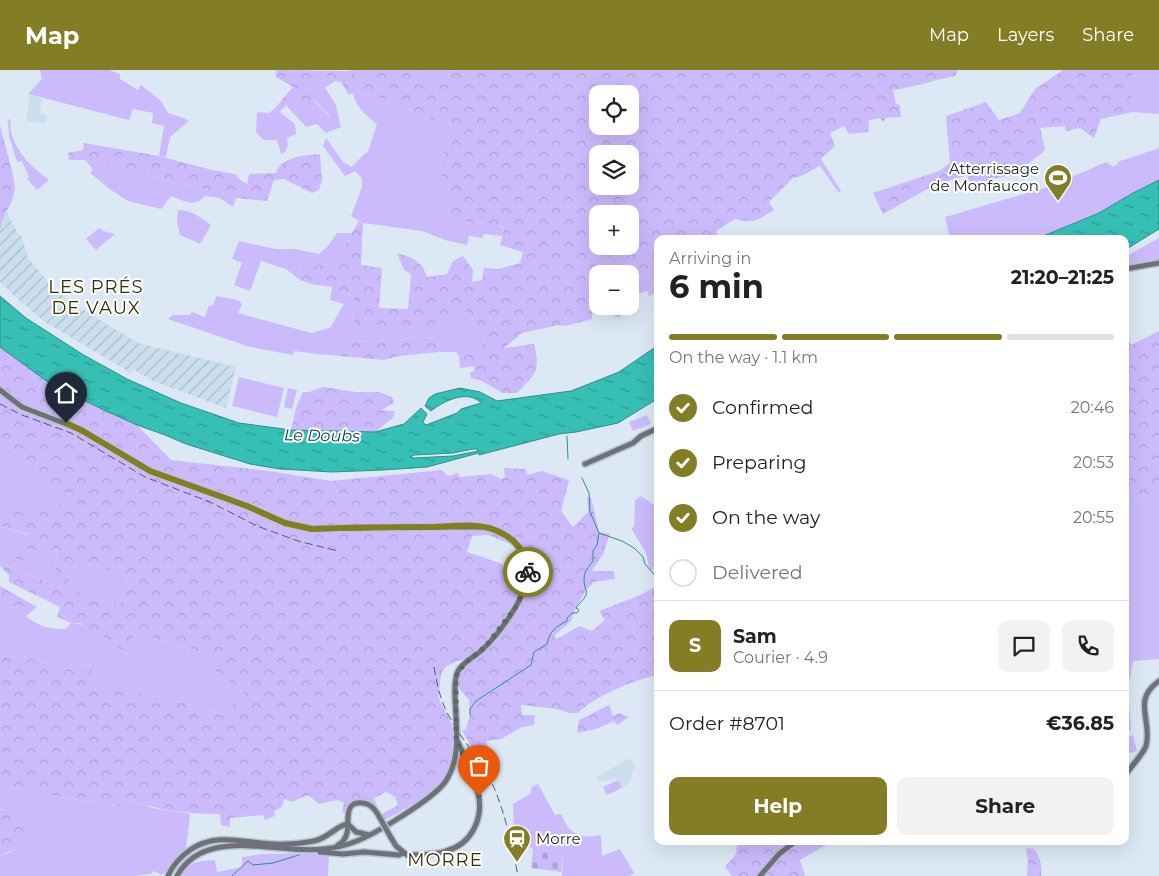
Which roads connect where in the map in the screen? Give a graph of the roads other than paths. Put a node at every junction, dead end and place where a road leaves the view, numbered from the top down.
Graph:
1 (1159, 263) edge
2 (1129, 269) edge
3 (0, 390) edge
4 (654, 430) edge
5 (584, 464) dead end
6 (1159, 681) edge
7 (456, 738) junction
8 (1129, 770) edge
9 (348, 824) junction
10 (369, 835) junction
11 (791, 845) edge
12 (323, 850) junction
13 (308, 851) junction
14 (403, 853) junction
15 (168, 876) edge
16 (178, 876) edge
17 (760, 876) edge

1 - 2 main road
3 - 7 main road
4 - 5 main road
6 - 8 main road
7 - 10 main road
7 - 14 main road
9 - 10 main road
9 - 12 main road
9 - 14 main road, bridge
9 - 15 main road
10 - 12 main road
11 - 17 main road
12 - 13 main road
13 - 14 main road
13 - 16 main road

